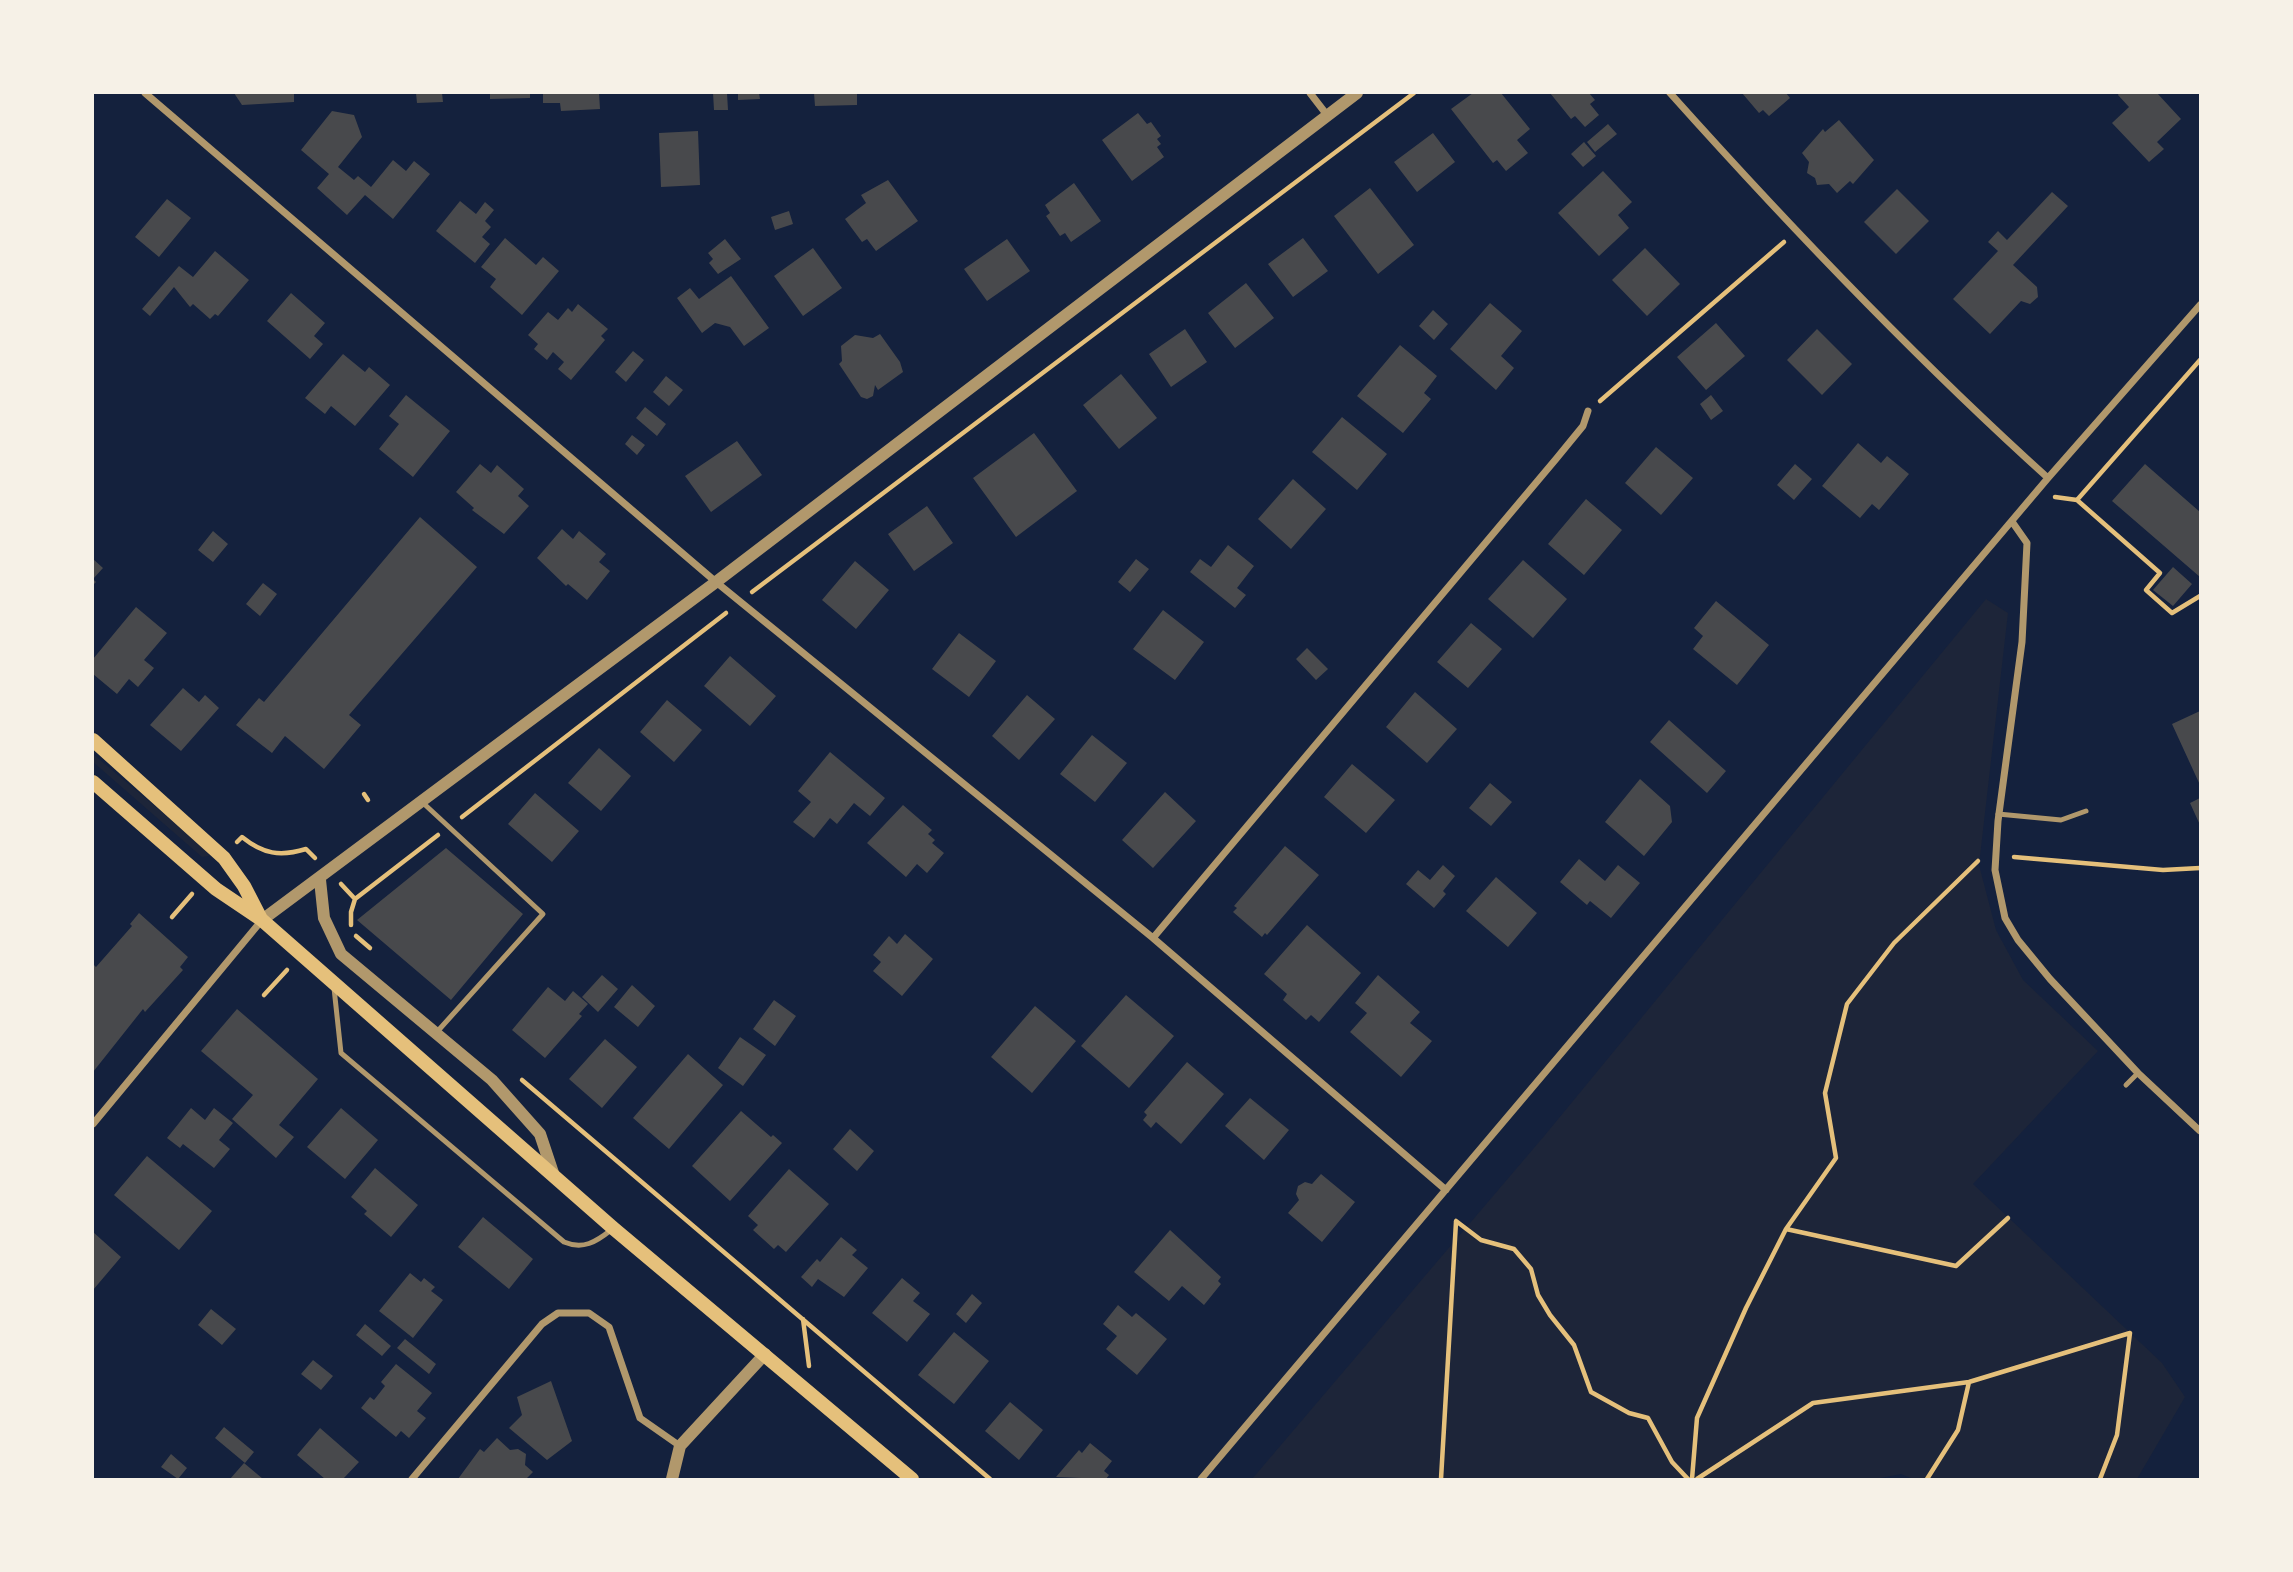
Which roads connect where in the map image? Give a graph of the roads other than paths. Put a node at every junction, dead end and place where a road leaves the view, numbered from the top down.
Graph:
1 (145, 93) edge
2 (1310, 93) edge
3 (1357, 93) edge
4 (1670, 93) edge
5 (1327, 115) junction
6 (2200, 305) edge
7 (1588, 411) road end
8 (2049, 478) junction
9 (2013, 523) junction
10 (716, 582) junction
11 (93, 740) edge
12 (93, 782) edge
13 (422, 802) junction
14 (2086, 811) dead end
15 (1998, 814) junction
16 (320, 880) junction
17 (262, 920) junction
18 (1153, 938) junction
19 (333, 985) junction
20 (436, 1033) junction
21 (2138, 1073) junction
22 (2126, 1085) dead end
23 (93, 1125) edge
24 (2200, 1131) edge
25 (554, 1176) junction
26 (1446, 1190) junction
27 (613, 1228) junction
28 (765, 1354) junction
29 (680, 1446) junction
30 (412, 1479) edge
31 (671, 1479) edge
32 (912, 1479) edge
33 (1201, 1479) edge

1 - 10 street
2 - 5 street
3 - 5 street
4 - 8 street
5 - 10 street
6 - 8 street
7 - 18 street
8 - 9 street
9 - 15 street
9 - 26 street
10 - 13 street
10 - 18 street
11 - 17 main road
12 - 17 main road
13 - 16 street
13 - 20 lane
14 - 15 lane
15 - 21 street
16 - 17 street
16 - 20 street
17 - 19 main road
17 - 23 street
18 - 26 street
19 - 25 main road
19 - 27 lane
20 - 25 street
21 - 22 lane
21 - 24 street
25 - 27 main road
26 - 33 street
27 - 28 main road
28 - 29 street
28 - 32 main road
29 - 30 street
29 - 31 street

